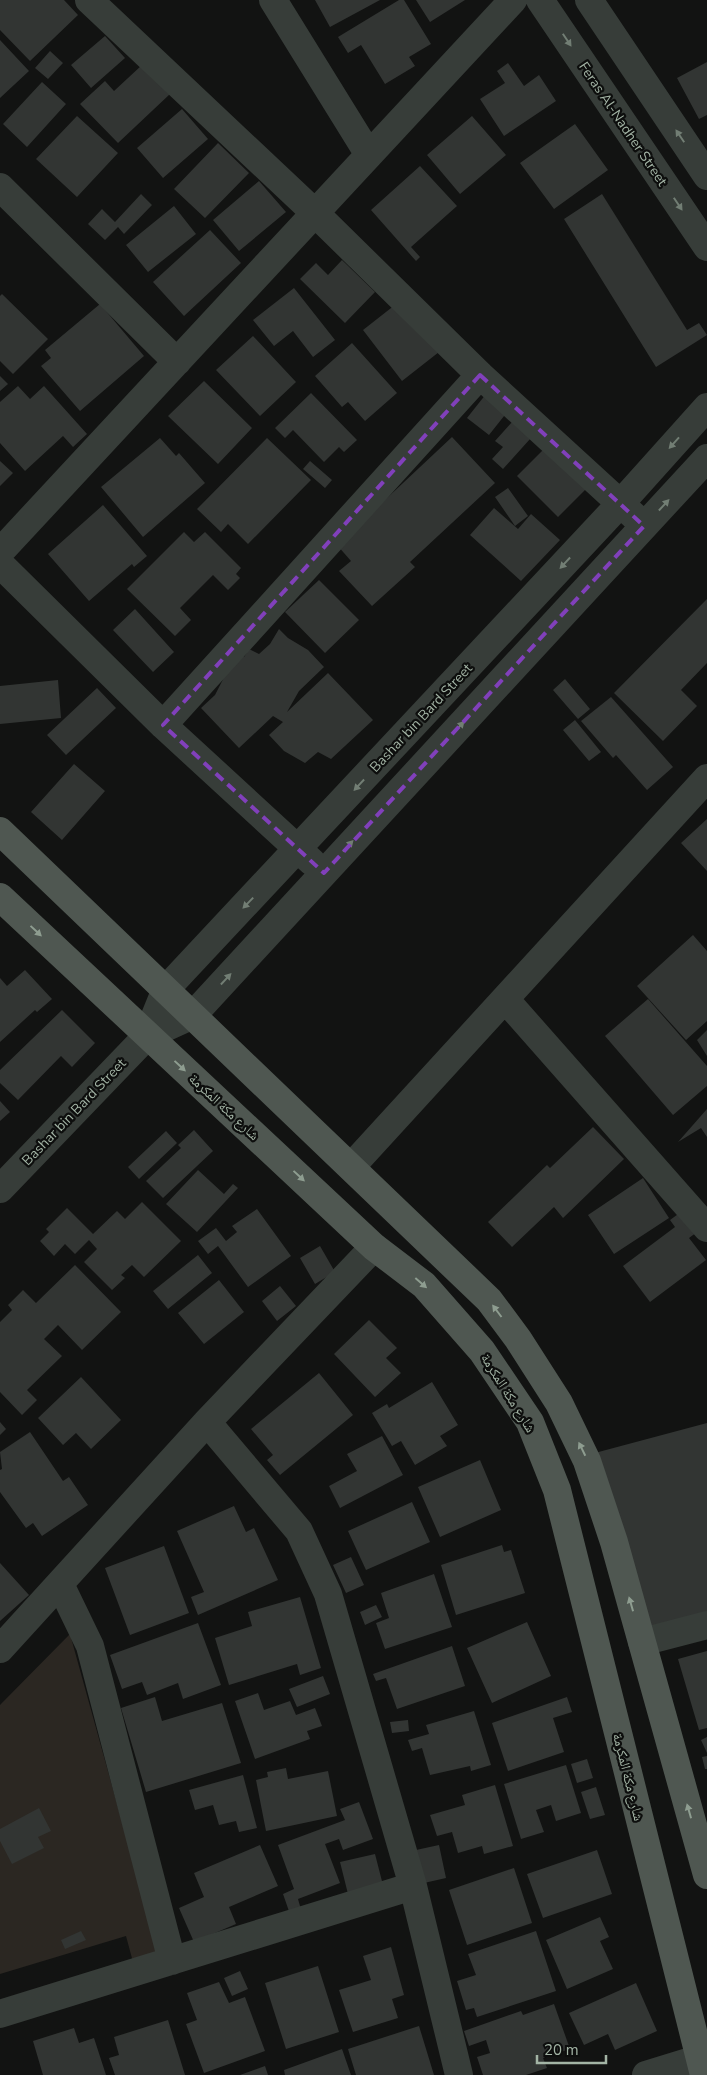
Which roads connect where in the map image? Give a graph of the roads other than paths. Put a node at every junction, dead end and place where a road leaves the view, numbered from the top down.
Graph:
1 (89, 0) edge
2 (273, 0) edge
3 (513, 0) edge
4 (540, 0) edge
5 (589, 0) edge
6 (369, 155) junction
7 (707, 176) edge
8 (5, 202) edge
9 (316, 213) junction
10 (707, 247) edge
11 (177, 362) junction
12 (480, 375) junction
13 (707, 407) edge
14 (707, 458) edge
15 (620, 504) junction
16 (644, 526) junction
17 (0, 552) edge
18 (0, 564) edge
19 (164, 725) junction
20 (707, 778) edge
21 (0, 831) edge
22 (298, 850) junction
23 (324, 873) junction
24 (0, 897) edge
25 (166, 989) junction
26 (505, 998) junction
27 (193, 1014) junction
28 (147, 1036) junction
29 (351, 1167) junction
30 (0, 1189) edge
31 (707, 1228) edge
32 (374, 1247) junction
33 (207, 1422) junction
34 (60, 1584) junction
35 (707, 1625) edge
36 (642, 1642) junction
37 (0, 1649) edge
38 (702, 1839) edge
39 (707, 1875) edge
40 (413, 1886) junction
41 (172, 1961) junction
42 (0, 2014) edge
43 (701, 2067) edge
44 (459, 2075) edge
45 (646, 2075) edge

1 - 9 street
2 - 6 street
3 - 6 street
4 -> 10 street, Feras Al-Nadher Street
7 -> 5 street
6 - 9 street
8 - 11 street
9 - 11 street
9 - 12 street
11 - 17 street
12 - 15 street
12 - 19 street
13 -> 15 street, Bashar bin Bard Street
16 -> 14 street, Bashar bin Bard Street
15 - 16 street
15 -> 22 street, Bashar bin Bard Street
23 -> 16 street, Bashar bin Bard Street
18 - 19 street
19 - 22 street
20 - 26 street
21 - 25 main road
22 - 23 street
22 -> 25 street, Bashar bin Bard Street
27 -> 23 street, Bashar bin Bard Street
24 -> 28 main road, شارع مكة المكرمة
25 - 27 main road
25 - 28 street, Bashar bin Bard Street
26 - 29 street
26 - 31 street
27 - 28 street, Bashar bin Bard Street
27 - 29 main road
28 - 30 street, Bashar bin Bard Street
28 -> 32 main road, شارع مكة المكرمة
36 -> 29 main road
32 - 33 street
32 -> 43 main road, شارع مكة المكرمة
33 - 34 street
33 - 40 street
34 - 37 street
34 - 41 street
35 - 36 street
38 -> 36 main road
38 - 39 main road
40 - 41 street
40 - 44 street
41 - 42 street
43 - 45 street

